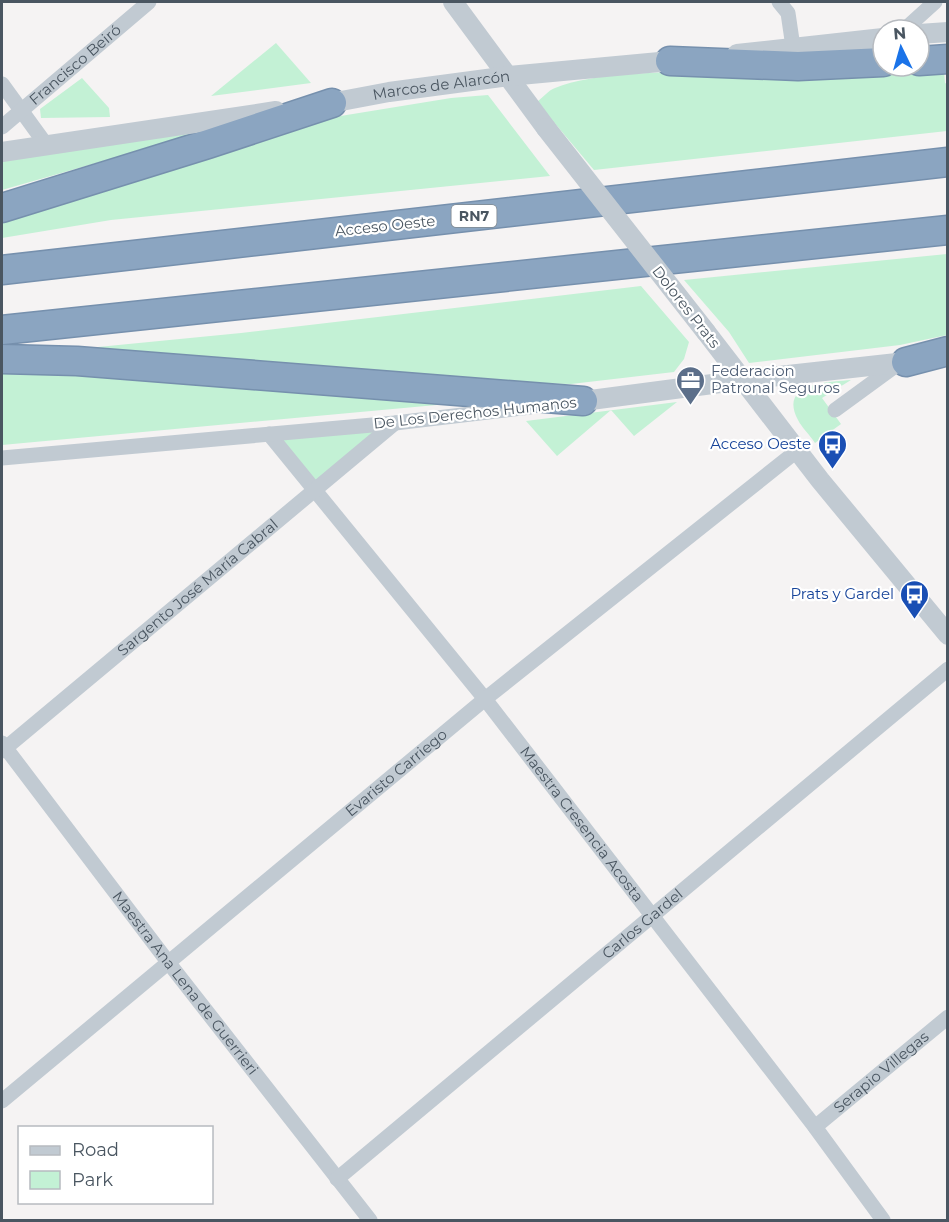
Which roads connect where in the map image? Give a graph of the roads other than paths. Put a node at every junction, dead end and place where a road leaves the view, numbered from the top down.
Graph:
1 (149, 2) edge
2 (453, 2) edge
3 (779, 2) edge
4 (935, 2) edge
5 (917, 18) edge
6 (948, 32) edge
7 (931, 33) edge
8 (871, 39) edge
9 (793, 47) junction
10 (948, 59) edge
11 (931, 60) edge
12 (670, 61) junction
13 (871, 63) edge
14 (509, 75) junction
15 (2, 84) edge
16 (332, 103) junction
17 (21, 109) junction
18 (2, 127) edge
19 (47, 146) junction
20 (2, 152) edge
21 (948, 162) edge
22 (2, 208) edge
23 (948, 230) edge
24 (2, 270) edge
25 (2, 330) edge
26 (948, 351) edge
27 (948, 358) edge
28 (2, 359) edge
29 (902, 363) junction
30 (743, 380) junction
31 (583, 401) junction
32 (835, 410) dead end
33 (395, 423) junction
34 (269, 434) junction
35 (798, 450) junction
36 (2, 458) edge
37 (316, 490) junction
38 (948, 635) edge
39 (948, 669) edge
40 (485, 699) junction
41 (3, 748) edge
42 (651, 916) junction
43 (168, 962) junction
44 (948, 1017) edge
45 (2, 1101) edge
46 (815, 1127) junction
47 (337, 1179) junction
48 (370, 1221) edge
49 (884, 1221) edge

1 - 17 street, Francisco Beiró
2 - 14 street, Dolores Prats
3 - 9 street
4 - 5 street
6 - 7 street
8 - 9 street, Marcos de Alarcón
9 - 12 street, Marcos de Alarcón
10 - 11 highway
12 - 13 highway
12 - 14 street, Marcos de Alarcón
14 - 16 street, Marcos de Alarcón
14 - 30 street, Dolores Prats, bridge
15 - 17 street
16 - 19 street, Marcos de Alarcón
16 - 22 highway
17 - 18 street, Francisco Beiró
17 - 19 street
19 - 20 street, Marcos de Alarcón
21 - 24 highway, Acceso Oeste / RN7
23 - 25 highway
26 - 29 highway
27 - 29 street, De Los Derechos Humanos
28 - 31 highway
29 - 30 street, De Los Derechos Humanos
29 - 32 street
30 - 31 street, De Los Derechos Humanos
30 - 35 street, Dolores Prats
31 - 33 street, De Los Derechos Humanos
33 - 34 street, De Los Derechos Humanos
33 - 37 street, Sargento José María Cabral
34 - 36 street, De Los Derechos Humanos
34 - 37 street, Maestra Cresencia Acosta
35 - 38 street, Dolores Prats
35 - 40 street, Evaristo Carriego
37 - 40 street, Maestra Cresencia Acosta
37 - 41 street, Sargento José María Cabral
39 - 42 street, Carlos Gardel
40 - 42 street, Maestra Cresencia Acosta
40 - 43 street, Evaristo Carriego
41 - 43 street, Maestra Ana Lena de Guerrieri
42 - 46 street, Maestra Cresencia Acosta
42 - 47 street, Carlos Gardel
43 - 45 street, Evaristo Carriego
43 - 47 street, Maestra Ana Lena de Guerrieri
44 - 46 street, Serapio Villegas
46 - 49 street, Maestra Cresencia Acosta
47 - 48 street, Maestra Ana Lena de Guerrieri

